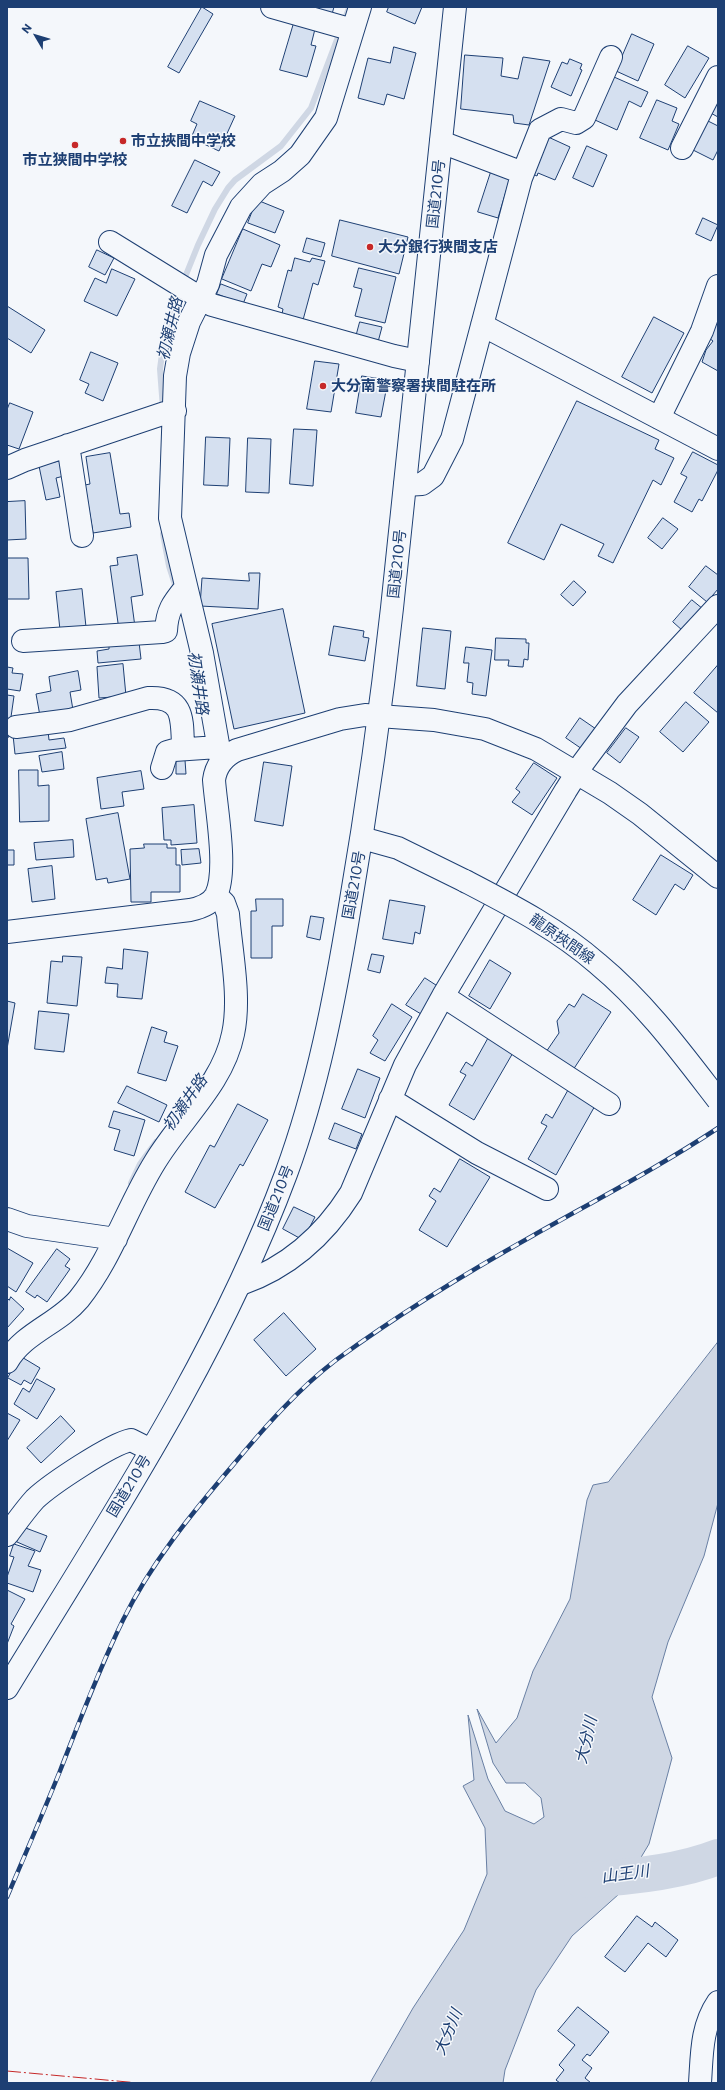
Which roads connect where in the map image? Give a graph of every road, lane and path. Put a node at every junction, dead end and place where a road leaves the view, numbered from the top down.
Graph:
1 (272, 7) edge
2 (360, 7) edge
3 (455, 7) edge
4 (353, 30) junction
5 (611, 57) dead end
6 (718, 77) edge
7 (441, 142) junction
8 (682, 148) dead end
9 (523, 173) junction
10 (110, 242) dead end
11 (718, 286) edge
12 (201, 299) junction
13 (482, 326) junction
14 (418, 361) junction
15 (175, 411) junction
16 (659, 418) junction
17 (68, 445) junction
18 (718, 449) edge
19 (13, 460) edge
20 (405, 485) junction
21 (82, 536) dead end
22 (186, 587) junction
23 (718, 606) edge
24 (23, 642) dead end
25 (380, 716) junction
26 (16, 727) dead end
27 (183, 749) junction
28 (220, 754) junction
29 (162, 768) dead end
30 (577, 773) junction
31 (362, 838) junction
32 (718, 878) edge
33 (216, 895) junction
34 (7, 932) edge
35 (443, 996) junction
36 (390, 1099) junction
37 (718, 1100) edge
38 (609, 1104) dead end
39 (547, 1189) dead end
40 (7, 1219) edge
41 (116, 1239) junction
42 (241, 1284) junction
43 (16, 1337) edge
44 (7, 1362) edge
45 (151, 1450) junction
46 (7, 1535) edge
47 (7, 1688) edge
48 (718, 2002) edge
49 (700, 2083) edge

1 - 4 main road
2 - 4 main road
3 - 7 main road, 国道210号
4 - 12 main road
5 - 9 main road
6 - 8 main road
7 - 9 main road
7 - 14 main road, 国道210号
9 - 13 main road
10 - 12 main road
11 - 16 main road
12 - 14 main road
12 - 15 main road
13 - 16 main road
13 - 20 main road
14 - 20 main road, 国道210号
15 - 17 main road
15 - 22 main road
16 - 18 main road
17 - 19 main road
17 - 21 main road
20 - 25 main road, 国道210号
22 - 24 main road
22 - 28 main road
23 - 30 main road
25 - 28 main road
25 - 30 main road
25 - 31 main road, 国道210号
26 - 27 main road
27 - 28 main road
27 - 29 main road
28 - 33 main road
30 - 32 main road
30 - 35 main road
31 - 37 main road, 龍原挾間線, bridge
31 - 42 main road, 国道210号
33 - 34 main road
33 - 41 main road
35 - 36 main road
35 - 38 main road
36 - 39 main road
36 - 42 main road
40 - 41 main road
41 - 43 main road
42 - 45 main road, 国道210号
43 - 44 main road
45 - 46 main road
45 - 47 main road, 国道210号
48 - 49 main road

